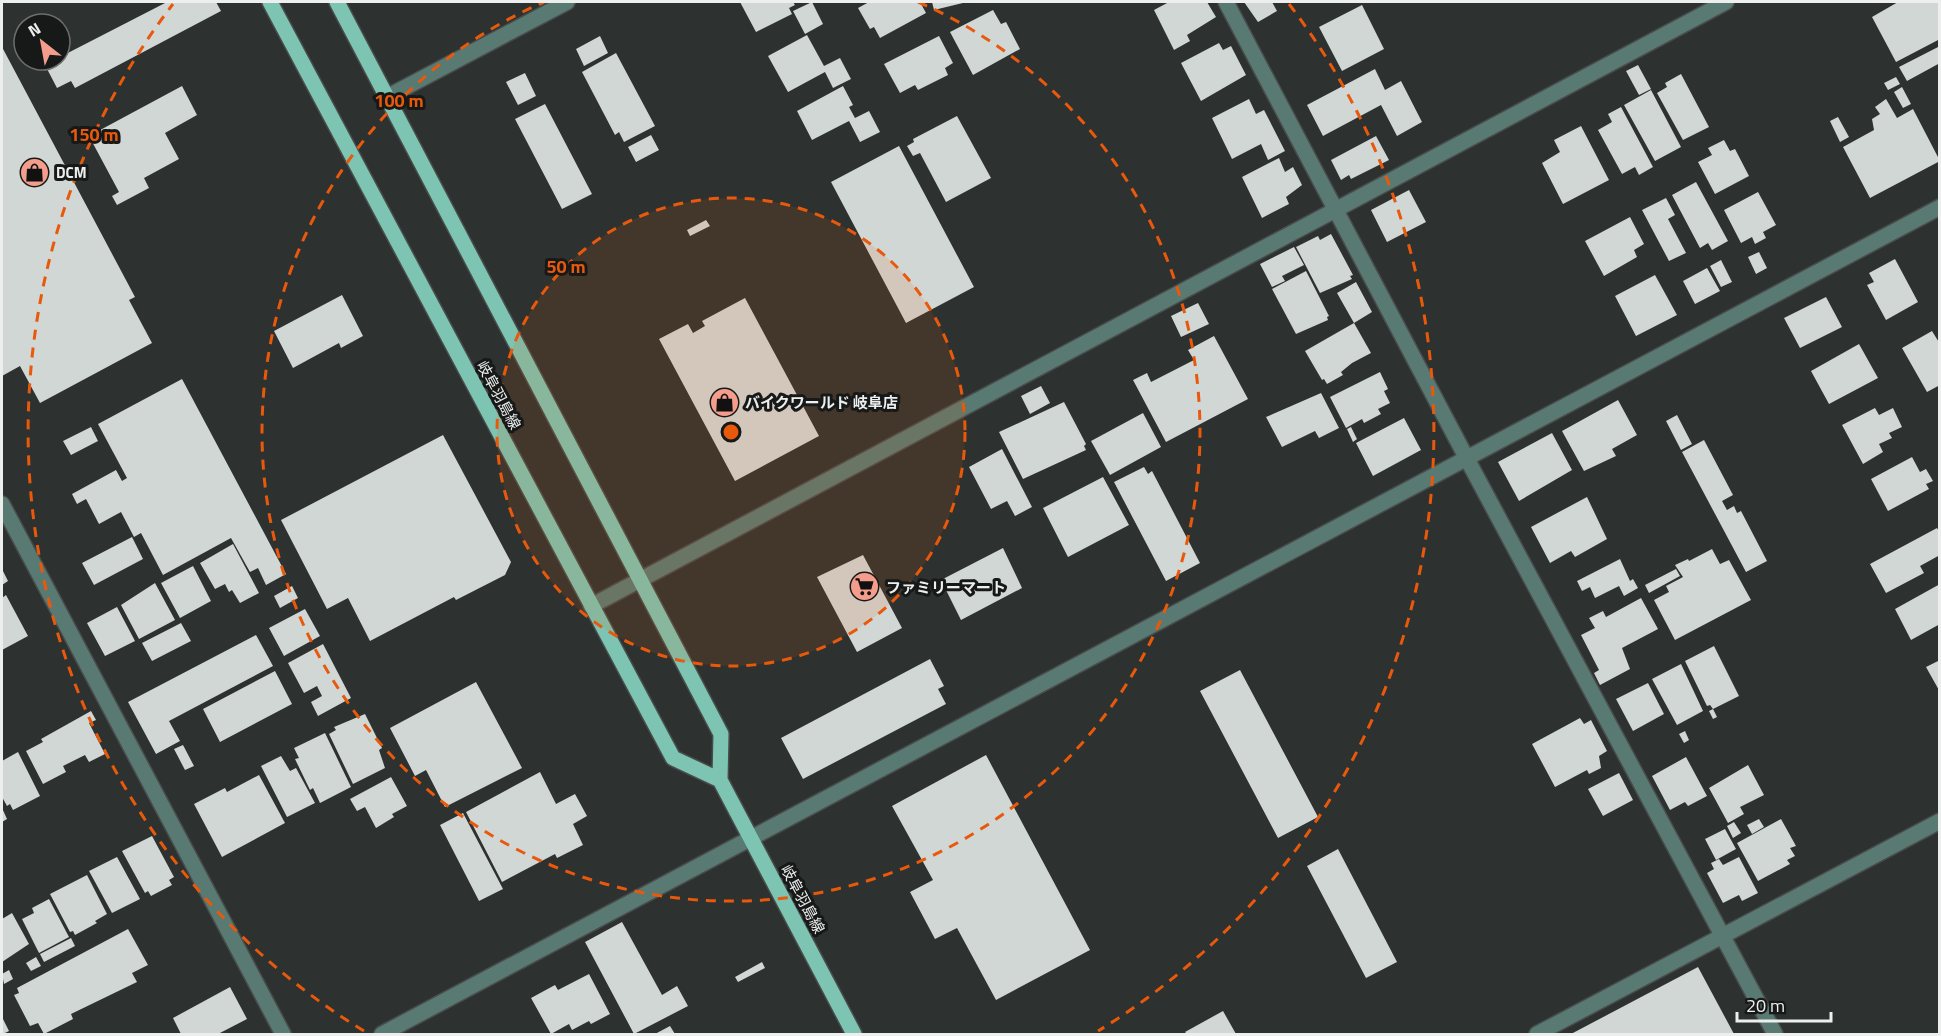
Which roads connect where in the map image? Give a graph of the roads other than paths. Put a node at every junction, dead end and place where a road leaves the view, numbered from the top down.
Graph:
1 (270, 2) edge
2 (337, 2) edge
3 (567, 2) edge
4 (1226, 2) edge
5 (1726, 2) edge
6 (387, 97) junction
7 (1940, 207) edge
8 (1337, 210) junction
9 (1466, 457) junction
10 (2, 504) edge
11 (640, 579) junction
12 (591, 606) junction
13 (720, 780) junction
14 (1940, 821) edge
15 (752, 840) junction
16 (1722, 936) junction
17 (283, 1035) edge
18 (382, 1035) edge
19 (854, 1035) edge
20 (1537, 1035) edge
21 (1775, 1035) edge

1 - 12 main road, 岐阜羽島線
2 - 6 main road, 岐阜羽島線
3 - 6 street
4 - 8 street
5 - 8 street
6 - 11 main road, 岐阜羽島線
7 - 9 street
8 - 9 street
8 - 11 street
9 - 15 street
9 - 16 street
10 - 17 street
11 - 12 street
11 - 13 main road, 岐阜羽島線
12 - 13 main road, 岐阜羽島線
13 - 15 main road, 岐阜羽島線
14 - 16 street
15 - 18 street
15 - 19 main road, 岐阜羽島線
16 - 20 street
16 - 21 street

